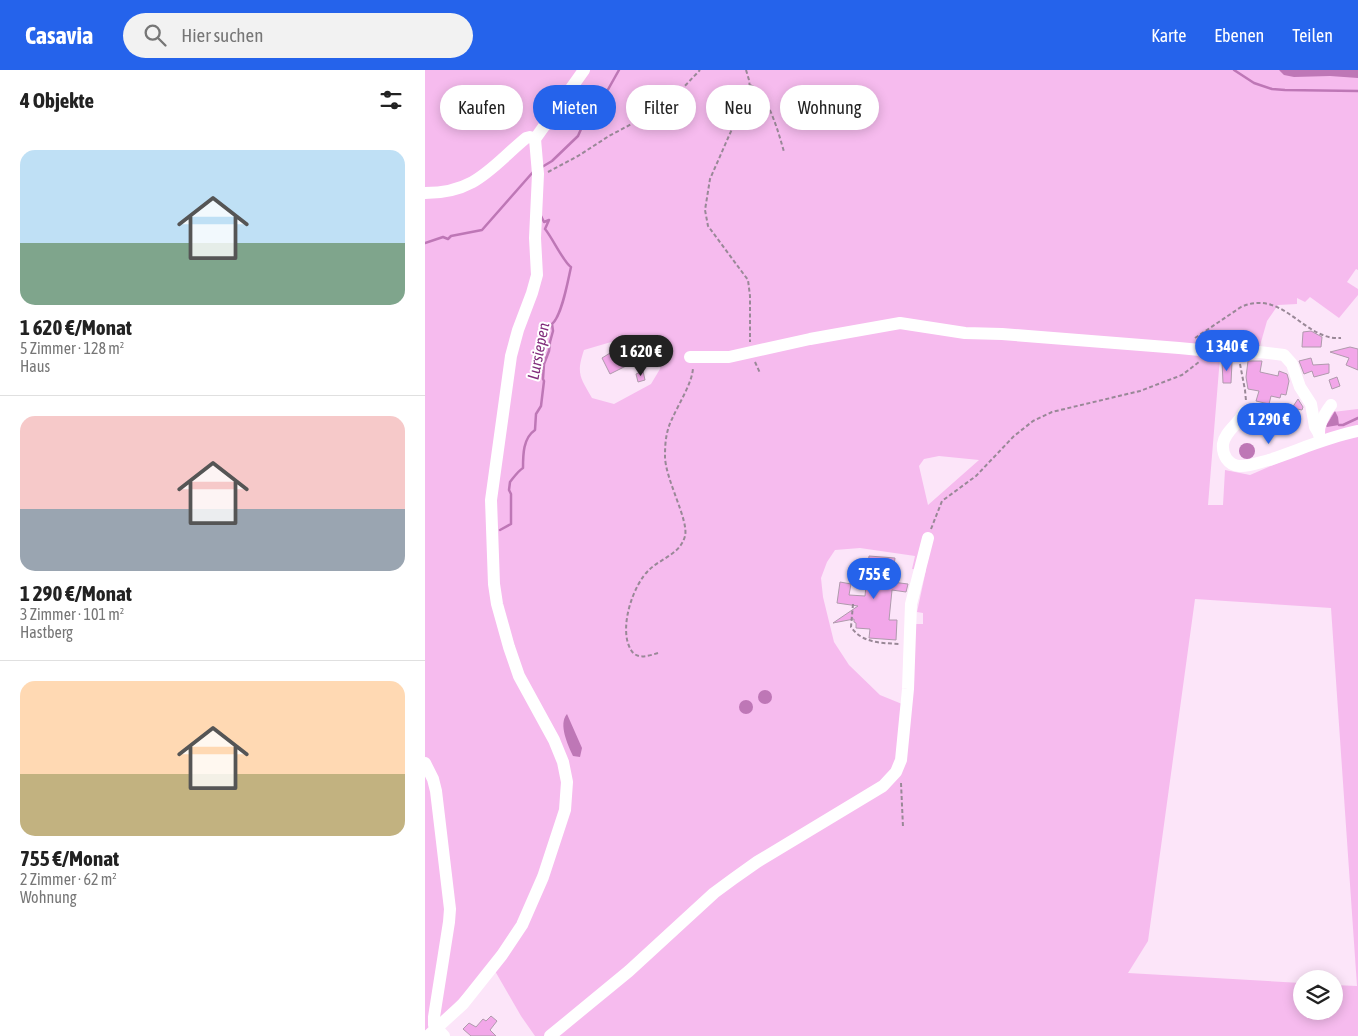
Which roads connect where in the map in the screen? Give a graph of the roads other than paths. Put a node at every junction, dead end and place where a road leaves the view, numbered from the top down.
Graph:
1 (584, 70) edge
2 (535, 139) junction
3 (425, 193) edge
4 (690, 357) road end
5 (1331, 405) dead end
6 (1244, 412) dead end
7 (1358, 431) edge
8 (1319, 437) junction
9 (928, 538) road end
10 (425, 763) edge
11 (436, 1033) edge
12 (550, 1036) edge

1 - 2 street
2 - 3 street
2 - 11 street
4 - 8 street
5 - 8 street
6 - 8 street
7 - 8 street
9 - 12 street
10 - 11 street

